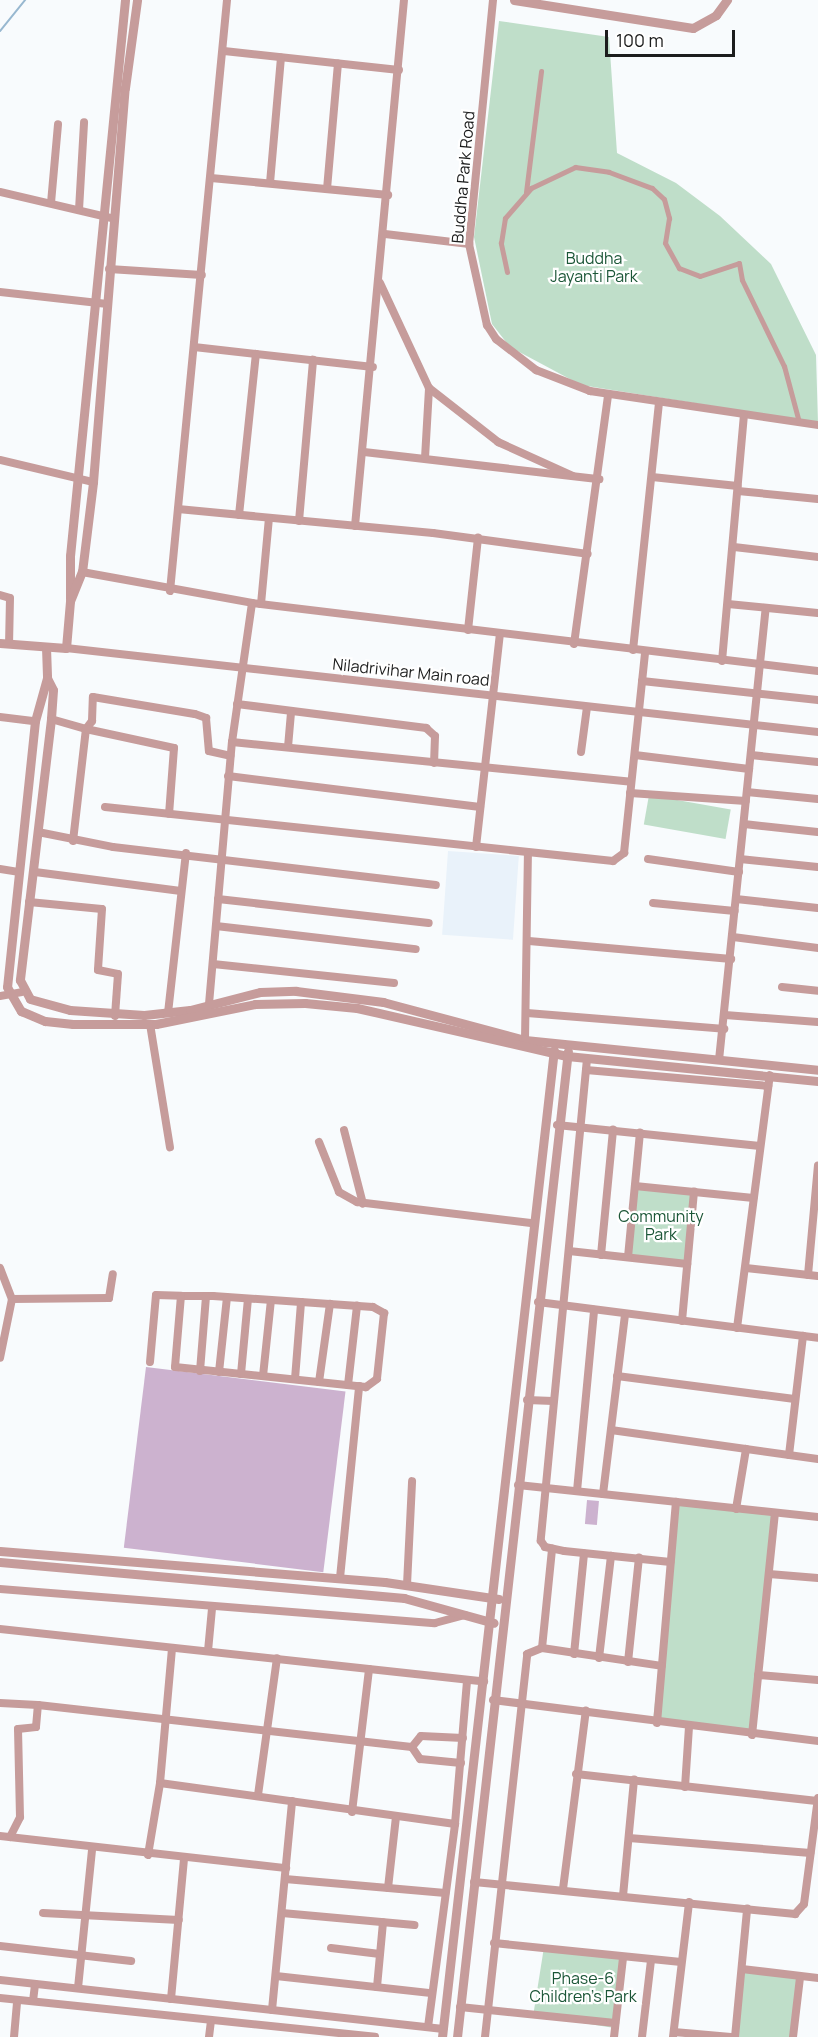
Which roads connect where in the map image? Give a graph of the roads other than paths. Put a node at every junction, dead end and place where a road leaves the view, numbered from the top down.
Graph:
1 (125, 0) edge
2 (137, 0) edge
3 (227, 0) edge
4 (404, 0) edge
5 (493, 0) edge
6 (514, 0) edge
7 (727, 0) edge
8 (557, 3) edge
9 (224, 51) junction
10 (281, 57) junction
11 (338, 63) junction
12 (399, 70) junction
13 (541, 71) dead end
14 (84, 122) dead end
15 (58, 124) dead end
16 (211, 178) junction
17 (270, 183) junction
18 (327, 189) junction
19 (0, 192) edge
20 (526, 192) junction
21 (388, 195) junction
22 (51, 203) junction
23 (79, 210) junction
24 (103, 216) junction
25 (115, 219) junction
26 (386, 234) junction
27 (469, 244) junction
28 (110, 269) junction
29 (507, 272) dead end
30 (202, 275) junction
31 (380, 282) junction
32 (0, 292) edge
33 (95, 303) junction
34 (107, 304) junction
35 (194, 347) junction
36 (256, 354) junction
37 (313, 360) junction
38 (372, 367) junction
39 (429, 388) junction
40 (608, 395) junction
41 (659, 405) junction
42 (744, 415) junction
43 (799, 422) junction
44 (818, 425) edge
45 (364, 452) junction
46 (425, 458) junction
47 (0, 460) edge
48 (573, 476) junction
49 (652, 477) junction
50 (79, 479) junction
51 (599, 479) junction
52 (93, 482) junction
53 (738, 489) junction
54 (818, 499) edge
55 (178, 509) junction
56 (239, 515) junction
57 (268, 518) junction
58 (299, 521) junction
59 (355, 526) junction
60 (478, 538) junction
61 (734, 547) junction
62 (588, 554) junction
63 (818, 557) edge
64 (82, 572) junction
65 (170, 591) junction
66 (0, 595) edge
67 (70, 601) junction
68 (257, 604) junction
69 (728, 604) junction
70 (766, 608) junction
71 (818, 613) edge
72 (468, 630) junction
73 (500, 634) junction
74 (4, 643) edge
75 (574, 644) junction
76 (46, 647) junction
77 (66, 648) junction
78 (633, 650) junction
79 (645, 652) junction
80 (722, 661) junction
81 (760, 665) junction
82 (243, 668) junction
83 (818, 671) edge
84 (47, 678) junction
85 (642, 681) junction
86 (757, 694) junction
87 (493, 696) junction
88 (818, 700) edge
89 (237, 704) junction
90 (587, 706) junction
91 (291, 711) junction
92 (639, 712) junction
93 (0, 717) edge
94 (51, 719) junction
95 (35, 721) junction
96 (753, 725) junction
97 (86, 729) junction
98 (818, 732) edge
99 (232, 741) junction
100 (288, 747) junction
101 (581, 752) dead end
102 (634, 755) junction
103 (751, 755) junction
104 (230, 756) junction
105 (818, 762) edge
106 (434, 763) junction
107 (485, 767) junction
108 (749, 769) junction
109 (228, 776) junction
110 (631, 782) junction
111 (630, 792) junction
112 (747, 792) junction
113 (818, 799) edge
114 (746, 801) junction
115 (105, 807) dead end
116 (480, 807) junction
117 (169, 814) junction
118 (224, 819) junction
119 (744, 824) junction
120 (38, 832) junction
121 (818, 832) edge
122 (72, 841) junction
123 (476, 847) junction
124 (186, 853) junction
125 (528, 854) junction
126 (221, 859) junction
127 (741, 859) junction
128 (648, 860) dead end
129 (818, 867) edge
130 (0, 869) edge
131 (20, 872) junction
132 (35, 872) junction
133 (739, 872) junction
134 (436, 885) dead end
135 (181, 891) junction
136 (218, 899) junction
137 (736, 899) junction
138 (29, 902) junction
139 (653, 903) dead end
140 (818, 908) edge
141 (735, 911) junction
142 (429, 923) dead end
143 (216, 926) junction
144 (733, 937) junction
145 (529, 941) junction
146 (818, 948) edge
147 (416, 949) dead end
148 (731, 959) junction
149 (213, 964) junction
150 (394, 983) dead end
151 (782, 987) dead end
152 (818, 991) edge
153 (22, 992) junction
154 (4, 995) edge
155 (209, 1004) junction
156 (168, 1013) junction
157 (527, 1013) junction
158 (115, 1016) junction
159 (725, 1016) junction
160 (818, 1022) edge
161 (150, 1024) junction
162 (724, 1029) junction
163 (525, 1040) junction
164 (568, 1046) junction
165 (554, 1049) junction
166 (567, 1056) junction
167 (587, 1059) junction
168 (719, 1060) junction
169 (747, 1062) junction
170 (586, 1070) junction
171 (818, 1070) edge
172 (746, 1073) junction
173 (770, 1075) junction
174 (818, 1081) edge
175 (768, 1086) junction
176 (557, 1125) junction
177 (582, 1127) junction
178 (344, 1130) dead end
179 (613, 1130) junction
180 (640, 1133) junction
181 (319, 1142) dead end
182 (760, 1146) junction
183 (170, 1148) dead end
184 (818, 1165) edge
185 (635, 1186) junction
186 (694, 1192) junction
187 (753, 1198) junction
188 (363, 1204) junction
189 (815, 1208) edge
190 (531, 1223) junction
191 (569, 1251) junction
192 (601, 1255) junction
193 (628, 1257) junction
194 (687, 1264) junction
195 (0, 1268) edge
196 (746, 1268) junction
197 (113, 1274) dead end
198 (808, 1275) junction
199 (818, 1276) edge
200 (181, 1296) junction
201 (206, 1296) junction
202 (226, 1297) junction
203 (12, 1299) junction
204 (248, 1299) junction
205 (271, 1300) junction
206 (301, 1302) junction
207 (538, 1302) junction
208 (330, 1304) junction
209 (357, 1306) junction
210 (563, 1306) junction
211 (594, 1310) junction
212 (625, 1314) junction
213 (682, 1321) junction
214 (737, 1328) junction
215 (2, 1333) edge
216 (802, 1336) junction
217 (818, 1338) edge
218 (0, 1358) edge
219 (150, 1362) dead end
220 (200, 1371) junction
221 (219, 1372) junction
222 (241, 1374) junction
223 (263, 1376) junction
224 (617, 1376) junction
225 (295, 1379) junction
226 (319, 1382) junction
227 (348, 1385) junction
228 (358, 1386) junction
229 (795, 1399) junction
230 (527, 1400) junction
231 (553, 1401) junction
232 (611, 1430) junction
233 (746, 1449) junction
234 (789, 1455) junction
235 (508, 1456) junction
236 (521, 1458) junction
237 (818, 1459) edge
238 (412, 1481) dead end
239 (518, 1485) junction
240 (544, 1487) junction
241 (577, 1491) junction
242 (603, 1494) junction
243 (676, 1502) junction
244 (736, 1509) junction
245 (775, 1513) junction
246 (818, 1517) edge
247 (552, 1549) junction
248 (0, 1551) edge
249 (584, 1553) junction
250 (611, 1556) junction
251 (639, 1558) junction
252 (0, 1562) edge
253 (670, 1562) junction
254 (768, 1574) junction
255 (340, 1578) junction
256 (818, 1578) edge
257 (407, 1585) junction
258 (0, 1589) edge
259 (494, 1599) junction
260 (505, 1600) junction
261 (212, 1609) junction
262 (465, 1615) junction
263 (490, 1622) junction
264 (503, 1624) junction
265 (0, 1629) edge
266 (542, 1648) junction
267 (172, 1649) junction
268 (208, 1651) junction
269 (574, 1654) junction
270 (277, 1658) junction
271 (599, 1658) junction
272 (628, 1662) junction
273 (662, 1666) junction
274 (369, 1669) junction
275 (758, 1675) junction
276 (818, 1680) edge
277 (467, 1681) junction
278 (484, 1682) junction
279 (493, 1700) junction
280 (520, 1701) junction
281 (0, 1703) edge
282 (38, 1705) junction
283 (586, 1710) junction
284 (164, 1717) junction
285 (657, 1723) junction
286 (689, 1727) junction
287 (265, 1731) junction
288 (752, 1735) junction
289 (463, 1738) junction
290 (360, 1741) junction
291 (818, 1741) edge
292 (412, 1747) junction
293 (461, 1763) junction
294 (576, 1774) junction
295 (634, 1780) junction
296 (160, 1784) junction
297 (685, 1787) junction
298 (258, 1795) junction
299 (818, 1800) edge
300 (292, 1801) junction
301 (352, 1812) junction
302 (396, 1817) junction
303 (455, 1824) junction
304 (0, 1836) edge
305 (10, 1837) junction
306 (629, 1838) junction
307 (92, 1849) junction
308 (810, 1853) junction
309 (148, 1855) junction
310 (184, 1858) junction
311 (286, 1868) junction
312 (285, 1879) junction
313 (474, 1882) junction
314 (500, 1884) junction
315 (388, 1888) junction
316 (563, 1889) junction
317 (445, 1893) junction
318 (623, 1896) junction
319 (459, 1898) junction
320 (472, 1900) junction
321 (689, 1902) junction
322 (747, 1909) junction
323 (43, 1913) dead end
324 (282, 1913) junction
325 (84, 1916) junction
326 (179, 1920) junction
327 (383, 1922) junction
328 (414, 1925) dead end
329 (494, 1943) junction
330 (0, 1946) edge
331 (331, 1948) dead end
332 (380, 1953) junction
333 (81, 1955) junction
334 (622, 1958) junction
335 (651, 1960) junction
336 (131, 1961) dead end
337 (681, 1962) junction
338 (742, 1969) junction
339 (276, 1976) junction
340 (800, 1977) junction
341 (818, 1978) edge
342 (0, 1980) edge
343 (35, 1984) junction
344 (377, 1987) junction
345 (78, 1988) junction
346 (431, 1993) junction
347 (0, 1998) edge
348 (171, 1999) junction
349 (17, 2000) junction
350 (33, 2001) junction
351 (460, 2007) junction
352 (273, 2010) junction
353 (487, 2011) junction
354 (332, 2016) junction
355 (211, 2020) junction
356 (615, 2023) junction
357 (428, 2027) junction
358 (330, 2032) junction
359 (443, 2033) edge
360 (674, 2034) edge
361 (14, 2037) edge
362 (209, 2037) edge
363 (375, 2037) edge
364 (457, 2037) edge
365 (485, 2037) edge
366 (614, 2037) edge
367 (642, 2037) edge
368 (733, 2037) edge
369 (793, 2037) edge

1 - 24 street
2 - 25 street
3 - 9 street
4 - 12 street
5 - 27 street, Buddha Park Road
6 - 8 street
7 - 8 street
9 - 10 street
9 - 16 street
10 - 11 street
10 - 17 street
11 - 12 street
11 - 18 street
12 - 21 street
13 - 20 street
14 - 23 street
15 - 22 street
16 - 17 street
16 - 30 street
17 - 18 street
18 - 21 street
19 - 22 street
20 - 29 street
20 - 43 street
21 - 26 street
22 - 23 street
23 - 24 street
24 - 25 street
24 - 33 street
25 - 28 street
26 - 27 street
26 - 31 street
27 - 40 street, Buddha Park Road
28 - 30 street
28 - 34 street
30 - 35 street
31 - 38 street
31 - 39 street
32 - 33 street
33 - 34 street
33 - 50 street
34 - 52 street
35 - 36 street
35 - 55 street
36 - 37 street
36 - 56 street
37 - 38 street
37 - 58 street
38 - 45 street
39 - 46 street
39 - 48 street
40 - 41 street, Buddha Park Road
40 - 51 street
41 - 42 street, Buddha Park Road
41 - 49 street
42 - 43 street, Buddha Park Road
42 - 53 street
43 - 44 street, Buddha Park Road
45 - 46 street
45 - 59 street
46 - 48 street
47 - 50 street
48 - 51 street
49 - 53 street
49 - 78 street
50 - 52 street
50 - 67 street
51 - 62 street
52 - 64 street
53 - 54 street
53 - 61 street
55 - 56 street
55 - 65 street
56 - 57 street
57 - 58 street
57 - 68 street
58 - 59 street
59 - 60 street
60 - 62 street
60 - 72 street
61 - 63 street
61 - 69 street
62 - 75 street
64 - 65 street
64 - 67 street
65 - 68 street
66 - 74 street
67 - 77 street
68 - 72 street
68 - 82 street
69 - 70 street
69 - 80 street
70 - 71 street
70 - 81 street
72 - 73 street
73 - 75 street
73 - 87 street
74 - 76 street, Niladrivihar Main road
75 - 78 street
76 - 77 street, Niladrivihar Main road
76 - 84 street
77 - 82 street, Niladrivihar Main road
78 - 79 street
79 - 80 street
79 - 85 street
80 - 81 street
81 - 83 street
81 - 86 street
82 - 87 street, Niladrivihar Main road
82 - 89 street
84 - 94 street
84 - 95 street
85 - 86 street
85 - 92 street
86 - 88 street
86 - 96 street
87 - 90 street, Niladrivihar Main road
87 - 107 street
89 - 91 street
89 - 99 street
90 - 92 street, Niladrivihar Main road
90 - 101 street
91 - 100 street
91 - 106 street
92 - 96 street, Niladrivihar Main road
92 - 102 street
93 - 95 street
94 - 97 street
94 - 120 street
95 - 131 street
96 - 98 street, Niladrivihar Main road
96 - 103 street
97 - 104 street
97 - 117 street
97 - 122 street
99 - 100 street
99 - 104 street
100 - 106 street
102 - 108 street
102 - 110 street
103 - 105 street
103 - 108 street
104 - 109 street
106 - 107 street
107 - 110 street
107 - 116 street
108 - 112 street
109 - 116 street
109 - 118 street
110 - 111 street
111 - 114 street
111 - 125 street
112 - 113 street
112 - 114 street
114 - 119 street
115 - 117 street
116 - 123 street
117 - 118 street
118 - 123 street
118 - 126 street
119 - 121 street
119 - 127 street
120 - 122 street
120 - 132 street
122 - 124 street
123 - 125 street
124 - 126 street
124 - 135 street
125 - 145 street
126 - 134 street
126 - 136 street
127 - 129 street
127 - 133 street
128 - 133 street
130 - 131 street
131 - 154 street
132 - 135 street
132 - 138 street
133 - 137 street
135 - 156 street
136 - 142 street
136 - 143 street
137 - 140 street
137 - 141 street
138 - 153 street
138 - 158 street
139 - 141 street
141 - 144 street
143 - 147 street
143 - 149 street
144 - 146 street
144 - 148 street
145 - 148 street
145 - 157 street
148 - 159 street
149 - 150 street
149 - 155 street
151 - 152 street
153 - 154 street
153 - 158 street
154 - 161 street
155 - 156 street
155 - 163 street
156 - 158 street
157 - 162 street
157 - 163 street
159 - 160 street
159 - 162 street
161 - 165 street
161 - 183 street
162 - 168 street
163 - 165 street
164 - 165 street
164 - 166 street
164 - 168 street
165 - 166 street
165 - 190 street
166 - 167 street
166 - 176 street
167 - 170 street
167 - 172 street
168 - 169 street
169 - 171 street
169 - 172 street
170 - 175 street
170 - 177 street
172 - 173 street
173 - 174 street
173 - 175 street
175 - 182 street
176 - 177 street
176 - 207 street
177 - 179 street
177 - 191 street
178 - 188 street
179 - 180 street
179 - 192 street
180 - 182 street
180 - 185 street
181 - 188 street
182 - 187 street
184 - 189 street
185 - 186 street
185 - 193 street
186 - 187 street
186 - 194 street
187 - 196 street
188 - 190 street
189 - 198 street
190 - 235 street
191 - 192 street
191 - 210 street
192 - 193 street
193 - 194 street
194 - 213 street
195 - 203 street
196 - 198 street
196 - 214 street
197 - 203 street
198 - 199 street
200 - 201 street
200 - 219 street
200 - 220 street
201 - 202 street
201 - 220 street
202 - 204 street
202 - 221 street
203 - 215 street
204 - 205 street
204 - 222 street
205 - 206 street
205 - 223 street
206 - 208 street
206 - 225 street
207 - 210 street
207 - 230 street
208 - 209 street
208 - 226 street
209 - 227 street
209 - 228 street
210 - 211 street
210 - 231 street
211 - 212 street
211 - 241 street
212 - 213 street
212 - 224 street
213 - 214 street
214 - 216 street
215 - 218 street
216 - 217 street
216 - 229 street
220 - 221 street
221 - 222 street
222 - 223 street
223 - 225 street
224 - 229 street
224 - 232 street
225 - 226 street
226 - 227 street
227 - 228 street
228 - 255 street
229 - 234 street
230 - 231 street
230 - 236 street
231 - 240 street
232 - 233 street
232 - 242 street
233 - 234 street
233 - 244 street
234 - 237 street
235 - 236 street
235 - 259 street
236 - 239 street
238 - 257 street
239 - 240 street
239 - 260 street
240 - 241 street
240 - 247 street
241 - 242 street
242 - 243 street
243 - 244 street
243 - 253 street
244 - 245 street
245 - 246 street
245 - 254 street
247 - 249 street
247 - 266 street
248 - 255 street
249 - 250 street
249 - 269 street
250 - 251 street
250 - 271 street
251 - 253 street
251 - 272 street
252 - 262 street
253 - 273 street
254 - 256 street
254 - 275 street
255 - 257 street
257 - 259 street
258 - 261 street
259 - 260 street
259 - 263 street
260 - 264 street
261 - 262 street
261 - 268 street
262 - 263 street
263 - 264 street
263 - 278 street
264 - 279 street
265 - 267 street
266 - 269 street
266 - 280 street
267 - 268 street
267 - 284 street
268 - 270 street
269 - 271 street
270 - 274 street
270 - 287 street
271 - 272 street
272 - 273 street
273 - 285 street
274 - 277 street
274 - 290 street
275 - 276 street
275 - 288 street
277 - 278 street
277 - 289 street
278 - 319 street
279 - 280 street
279 - 313 street
280 - 283 street
280 - 314 street
281 - 282 street
282 - 284 street
282 - 305 street
283 - 285 street
283 - 294 street
284 - 287 street
284 - 296 street
285 - 286 street
286 - 288 street
286 - 297 street
287 - 290 street
287 - 298 street
288 - 291 street
289 - 292 street
289 - 293 street
290 - 292 street
290 - 301 street
292 - 293 street
293 - 303 street
294 - 295 street
294 - 316 street
295 - 297 street
295 - 306 street
296 - 298 street
296 - 309 street
297 - 299 street
298 - 300 street
299 - 308 street
300 - 301 street
300 - 311 street
301 - 302 street
302 - 303 street
302 - 315 street
303 - 317 street
304 - 305 street
305 - 307 street
306 - 308 street
306 - 318 street
307 - 309 street
307 - 325 street
308 - 322 street
309 - 310 street
310 - 311 street
310 - 326 street
311 - 312 street
312 - 315 street
312 - 324 street
313 - 314 street
313 - 320 street
314 - 316 street
314 - 329 street
315 - 317 street
316 - 318 street
317 - 346 street
318 - 321 street
319 - 320 street
319 - 359 street
320 - 351 street
321 - 322 street
321 - 337 street
322 - 338 street
323 - 325 street
324 - 327 street
324 - 339 street
325 - 326 street
325 - 333 street
326 - 348 street
327 - 328 street
327 - 332 street
329 - 334 street
329 - 353 street
330 - 333 street
331 - 332 street
332 - 344 street
333 - 336 street
333 - 345 street
334 - 335 street
334 - 356 street
335 - 337 street
335 - 367 street
337 - 360 street
338 - 340 street
338 - 368 street
339 - 344 street
339 - 352 street
340 - 341 street
340 - 369 street
342 - 343 street
343 - 345 street
343 - 350 street
344 - 346 street
345 - 348 street
346 - 357 street
347 - 349 street
348 - 352 street
349 - 350 street
349 - 361 street
350 - 355 street
351 - 353 street
351 - 364 street
352 - 354 street
353 - 356 street
353 - 365 street
354 - 357 street
354 - 358 street
355 - 358 street
355 - 362 street
356 - 366 street
357 - 359 street
358 - 363 street
360 - 368 street

